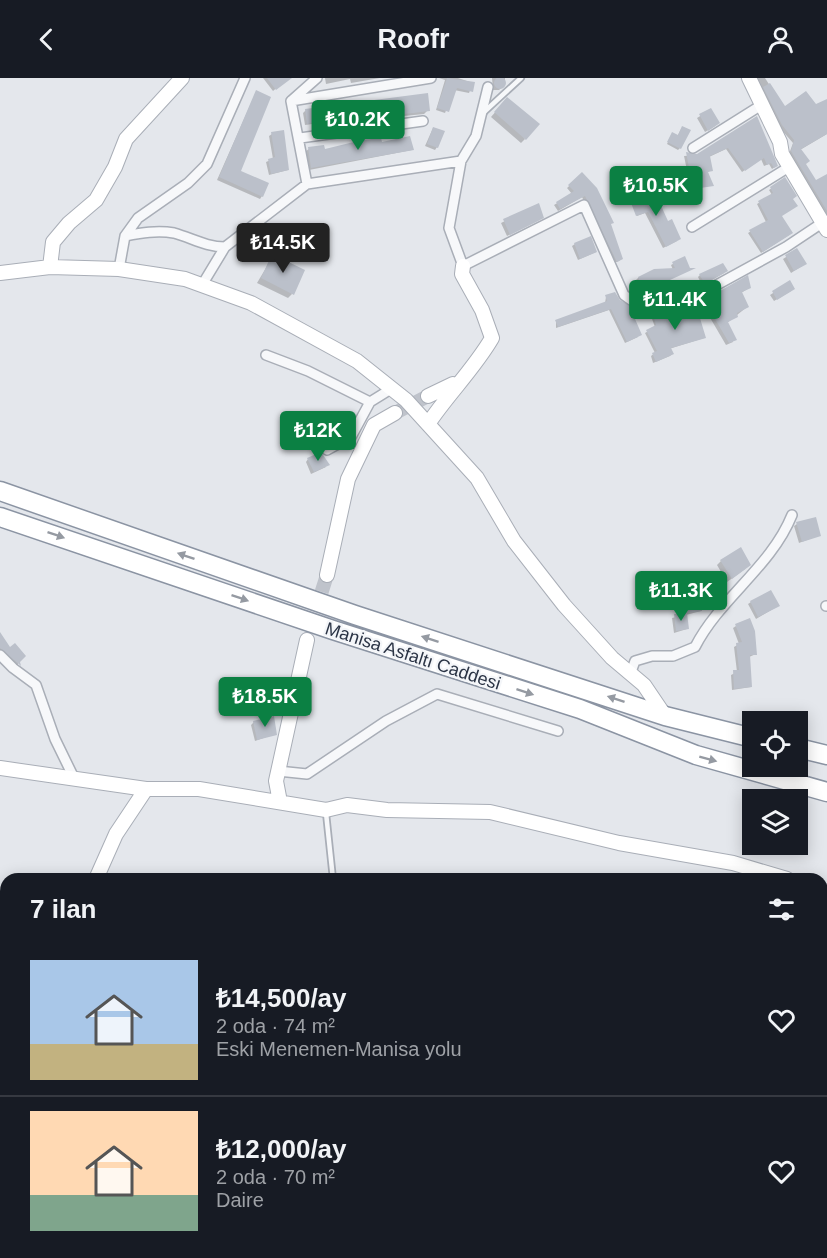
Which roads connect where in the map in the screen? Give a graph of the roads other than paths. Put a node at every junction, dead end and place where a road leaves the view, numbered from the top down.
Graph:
1 (182, 78) edge
2 (245, 78) edge
3 (317, 78) edge
4 (431, 78) edge
5 (521, 78) edge
6 (749, 78) edge
7 (488, 82) edge
8 (291, 101) junction
9 (763, 104) junction
10 (481, 115) junction
11 (423, 121) dead end
12 (300, 138) junction
13 (693, 148) dead end
14 (461, 161) junction
15 (789, 167) junction
16 (307, 184) junction
17 (825, 224) edge
18 (692, 227) dead end
19 (125, 236) junction
20 (225, 247) junction
21 (463, 266) junction
22 (50, 267) junction
23 (120, 269) junction
24 (0, 273) edge
25 (202, 285) junction
26 (266, 355) dead end
27 (459, 381) junction
28 (392, 389) junction
29 (428, 396) tunnel mouth
30 (370, 402) junction
31 (395, 413) tunnel mouth
32 (428, 424) junction
33 (327, 450) dead end
34 (0, 491) edge
35 (792, 515) dead end
36 (0, 517) edge
37 (327, 575) tunnel mouth
38 (307, 640) tunnel mouth
39 (0, 655) edge
40 (631, 672) junction
41 (665, 716) junction
42 (558, 731) dead end
43 (742, 735) edge
44 (808, 750) edge
45 (827, 755) edge
46 (0, 768) edge
47 (278, 771) junction
48 (74, 777) junction
49 (146, 789) junction
50 (827, 792) edge
51 (280, 802) junction
52 (326, 810) junction
53 (99, 873) edge
54 (332, 873) edge
55 (767, 873) edge

1 - 22 street
2 - 19 street
3 - 8 street
4 - 8 street
5 - 10 lane
6 - 9 street
7 - 10 street
8 - 12 street
9 - 13 street
9 - 15 street
10 - 14 street
11 - 12 street
12 - 16 street
14 - 16 street
14 - 21 street
15 - 17 street
15 - 18 street
16 - 20 street
17 - 21 street
19 - 20 street
19 - 23 street
20 - 25 street
21 - 27 street
22 - 23 street
22 - 24 street
23 - 25 street
25 - 28 street
26 - 30 street
27 - 29 street
27 - 32 street
28 - 30 street
28 - 32 street
30 - 33 street
31 - 37 street
32 - 40 street
41 -> 34 highway, Manisa Asfaltı Caddesi
35 - 40 street
36 -> 50 highway, Manisa Asfaltı Caddesi
38 - 47 street
39 - 48 street
40 - 41 street
41 - 43 highway, Manisa Asfaltı Caddesi
42 - 47 street
44 - 45 highway
46 - 48 street
47 - 51 street
48 - 49 street
49 - 51 street
49 - 53 street
51 - 52 street
52 - 54 lane
52 - 55 street

